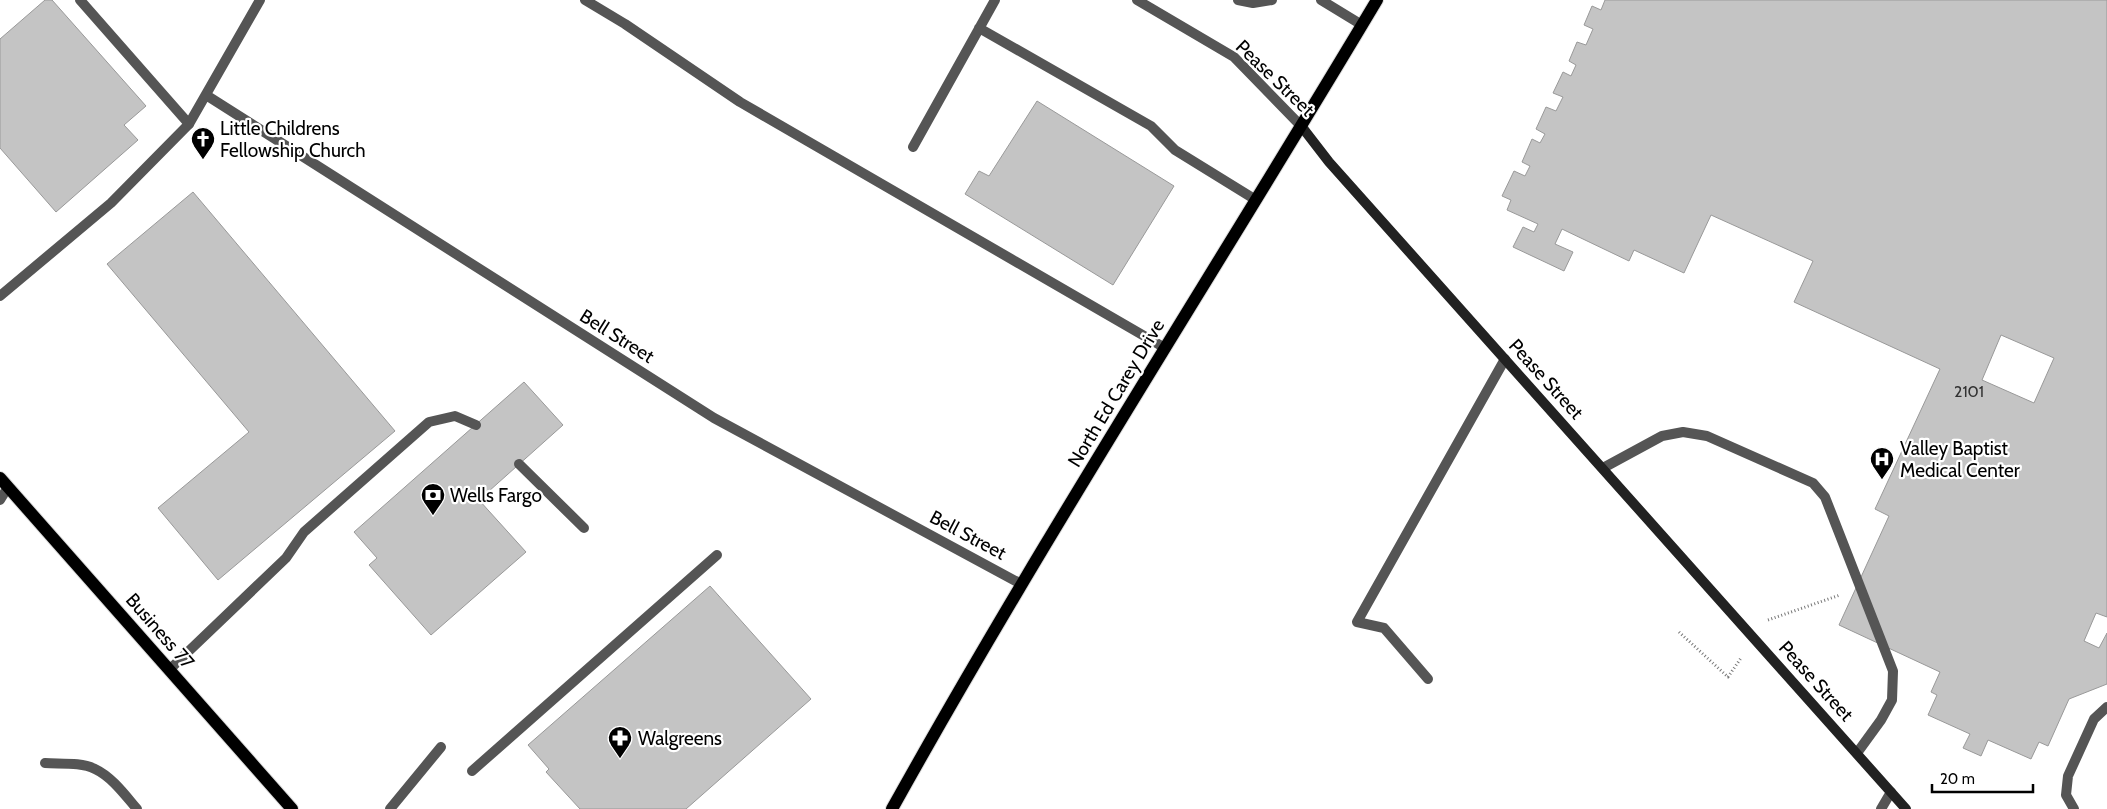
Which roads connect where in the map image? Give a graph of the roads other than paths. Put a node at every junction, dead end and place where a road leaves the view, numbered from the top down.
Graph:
1 (80, 0) edge
2 (260, 0) edge
3 (585, 0) edge
4 (995, 0) edge
5 (1137, 0) edge
6 (1238, 0) edge
7 (1272, 0) edge
8 (1321, 0) edge
9 (1377, 0) edge
10 (1362, 25) junction
11 (979, 28) junction
12 (206, 96) junction
13 (189, 124) junction
14 (1302, 128) junction
15 (913, 147) dead end
16 (1256, 200) junction
17 (0, 296) edge
18 (1165, 348) junction
19 (1505, 359) junction
20 (476, 425) dead end
21 (519, 464) dead end
22 (1603, 468) junction
23 (4, 483) edge
24 (0, 500) edge
25 (584, 528) dead end
26 (717, 555) dead end
27 (1021, 584) junction
28 (169, 670) junction
29 (1428, 679) dead end
30 (2107, 708) edge
31 (441, 747) dead end
32 (1857, 753) junction
33 (45, 763) dead end
34 (472, 771) dead end
35 (1892, 792) junction
36 (137, 809) edge
37 (292, 809) edge
38 (390, 809) edge
39 (892, 809) edge
40 (1881, 809) edge
41 (1906, 809) edge
42 (2074, 809) edge

1 - 13 street
2 - 12 street
3 - 18 street
4 - 11 street
5 - 14 street, Pease Street
6 - 7 street
8 - 10 street
9 - 10 main road, North Ed Carey Drive
10 - 14 main road, North Ed Carey Drive
11 - 15 street
11 - 16 street
12 - 13 street
12 - 27 street, Bell Street
13 - 17 street
14 - 16 main road, North Ed Carey Drive
14 - 19 street, Pease Street
16 - 18 main road, North Ed Carey Drive
18 - 27 main road, North Ed Carey Drive
19 - 22 street, Pease Street
19 - 29 street
20 - 28 street
21 - 25 street
22 - 32 street, Pease Street
22 - 32 street
23 - 24 street
23 - 28 main road, Business 77
26 - 34 street
27 - 39 main road, North Ed Carey Drive
28 - 37 main road, Business 77
30 - 42 street
31 - 38 street
32 - 35 street, Pease Street
33 - 36 street
35 - 40 street
35 - 41 street, Pease Street

